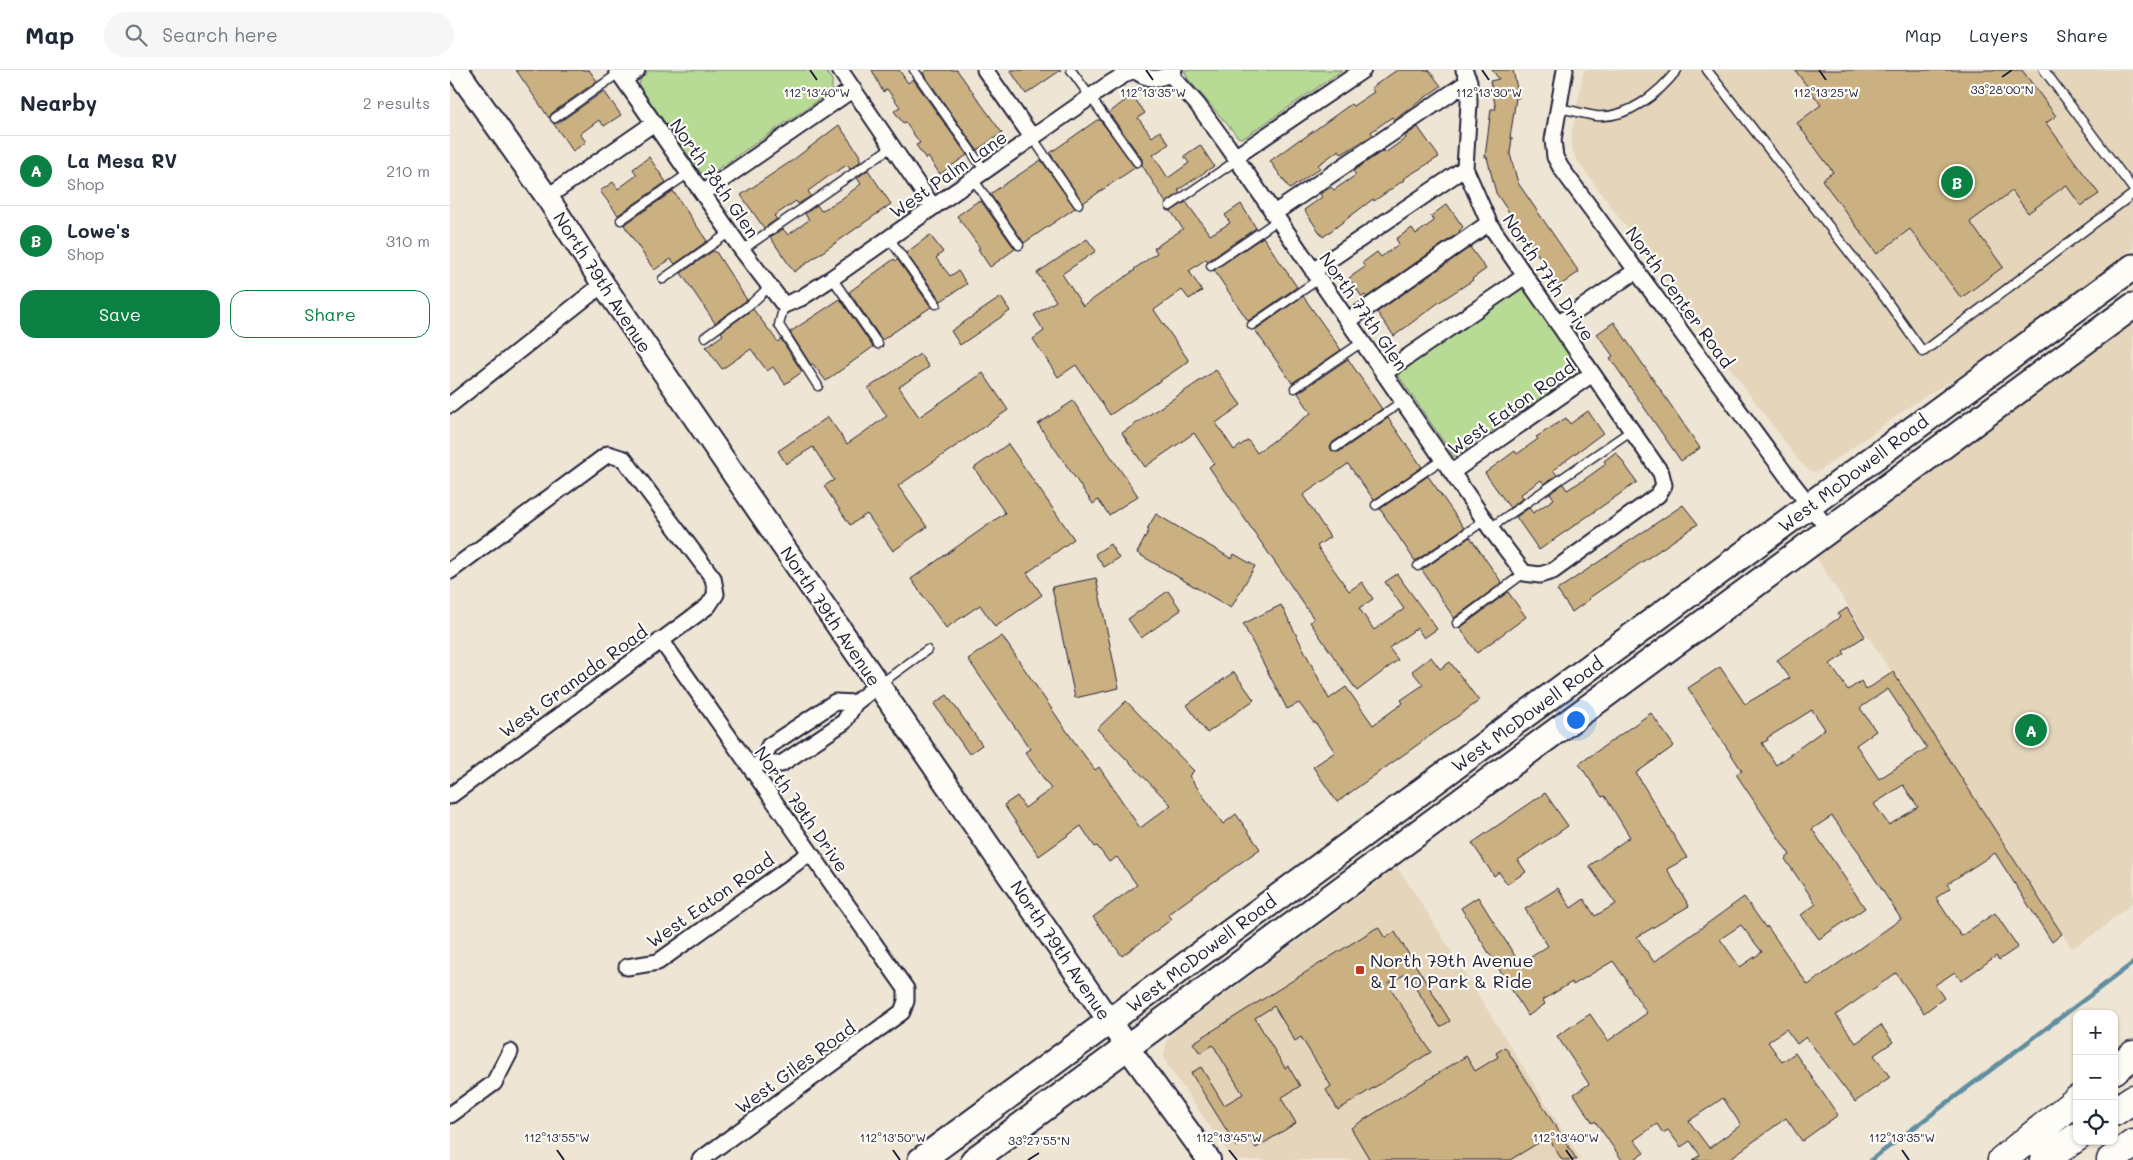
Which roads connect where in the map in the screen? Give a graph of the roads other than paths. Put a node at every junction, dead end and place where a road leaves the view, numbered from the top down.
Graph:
1 (457, 70) edge
2 (637, 70) edge
3 (840, 70) edge
4 (914, 70) edge
5 (985, 70) edge
6 (1071, 70) edge
7 (1134, 70) edge
8 (1363, 70) edge
9 (1565, 70) edge
10 (1677, 70) edge
11 (1707, 70) edge
12 (2044, 70) edge
13 (1172, 72) edge
14 (620, 74) edge
15 (1466, 75) edge
16 (853, 89) junction
17 (1091, 96) junction
18 (1558, 108) junction
19 (555, 118) dead end
20 (654, 123) junction
21 (1032, 137) junction
22 (893, 146) junction
23 (1236, 158) junction
24 (1137, 162) dead end
25 (1465, 168) junction
26 (689, 173) junction
27 (979, 175) junction
28 (2133, 189) edge
29 (703, 193) junction
30 (2133, 194) edge
31 (547, 197) junction
32 (1078, 204) dead end
33 (1170, 206) dead end
34 (933, 207) junction
35 (1276, 217) junction
36 (621, 220) dead end
37 (1489, 222) junction
38 (730, 232) junction
39 (889, 238) junction
40 (1019, 245) dead end
41 (742, 250) junction
42 (1211, 266) dead end
43 (2133, 267) edge
44 (1637, 270) junction
45 (1316, 275) junction
46 (1525, 276) junction
47 (832, 278) junction
48 (662, 279) dead end
49 (603, 284) junction
50 (769, 288) junction
51 (936, 304) dead end
52 (784, 305) junction
53 (2133, 306) edge
54 (1348, 321) junction
55 (1558, 324) junction
56 (1252, 325) dead end
57 (704, 337) dead end
58 (1362, 342) junction
59 (878, 344) dead end
60 (1384, 373) junction
61 (1592, 374) junction
62 (818, 386) dead end
63 (1295, 388) dead end
64 (1403, 401) junction
65 (450, 405) edge
66 (1632, 430) junction
67 (1336, 447) dead end
68 (1443, 459) junction
69 (1452, 472) junction
70 (1376, 505) dead end
71 (1809, 506) junction
72 (1488, 524) junction
73 (1829, 530) junction
74 (1418, 566) dead end
75 (450, 571) edge
76 (1524, 573) junction
77 (1457, 623) dead end
78 (661, 640) junction
79 (927, 650) dead end
80 (878, 685) junction
81 (855, 703) junction
82 (1524, 716) junction
83 (1542, 742) junction
84 (1459, 764) junction
85 (757, 765) junction
86 (450, 796) edge
87 (810, 853) junction
88 (1370, 869) junction
89 (627, 967) dead end
90 (906, 1001) joint
91 (1109, 1021) junction
92 (1127, 1047) junction
93 (510, 1052) dead end
94 (2133, 1055) edge
95 (2118, 1067) edge
96 (2133, 1099) edge
97 (2073, 1103) edge
98 (2118, 1109) edge
99 (450, 1115) edge
100 (2073, 1140) edge
101 (2133, 1144) edge
102 (700, 1160) edge
103 (921, 1160) edge
104 (974, 1160) edge
105 (1209, 1160) edge
106 (2002, 1160) edge
107 (2044, 1160) edge
108 (2111, 1160) edge

1 - 31 street, North 79th Avenue
2 - 14 street
3 - 16 street
4 - 27 lane
5 - 21 street
6 - 17 lane
7 - 13 street
7 - 17 street, West Palm Lane
8 - 23 street
9 - 18 street, North Center Road
10 - 18 lane
11 - 30 lane
12 - 28 lane
13 - 23 street, North 77th Glen
14 - 19 lane
14 - 20 street, North 78th Glen
15 - 25 street, North 77th Drive
15 - 35 street
16 - 22 street
16 - 29 street
17 - 21 street, West Palm Lane
17 - 24 lane
18 - 44 street, North Center Road
20 - 26 street, North 78th Glen
20 - 31 street
21 - 27 street, West Palm Lane
21 - 32 lane
22 - 34 street
22 - 41 lane
23 - 33 lane
23 - 35 street, North 77th Glen
25 - 37 street, North 77th Drive
25 - 45 street
26 - 29 street, North 78th Glen
26 - 36 lane
27 - 34 street, West Palm Lane
27 - 40 lane
29 - 38 street, North 78th Glen
31 - 49 street, North 79th Avenue
34 - 39 street, West Palm Lane
35 - 42 lane
35 - 45 street, North 77th Glen
37 - 46 street, North 77th Drive
37 - 54 street
38 - 41 street, North 78th Glen
38 - 48 lane
39 - 47 street, West Palm Lane
39 - 51 lane
41 - 50 street, North 78th Glen
43 - 71 main road, West McDowell Road
44 - 55 street
44 - 71 street, North Center Road
45 - 54 street, North 77th Glen
45 - 56 lane
46 - 55 street, North 77th Drive
46 - 60 street
47 - 52 street, West Palm Lane
47 - 59 lane
49 - 65 street
49 - 80 street, North 79th Avenue
50 - 52 street, North 78th Glen
50 - 57 lane
52 - 62 lane
53 - 73 main road, West McDowell Road
54 - 58 street, North 77th Glen
55 - 61 street, North 77th Drive
58 - 60 street, North 77th Glen
58 - 63 lane
60 - 64 street, North 77th Glen
61 - 66 street, North 77th Drive
61 - 69 street, West Eaton Road
64 - 67 lane
64 - 68 street, North 77th Glen
66 - 72 lane
66 - 76 street, North 77th Drive
68 - 69 street, North 77th Glen
68 - 70 lane
69 - 72 street, North 77th Glen
71 - 73 street, North Center Road
71 - 82 main road, West McDowell Road
72 - 74 lane
72 - 76 street, North 77th Glen
73 - 83 main road, West McDowell Road
75 - 78 street, West Granada Road
76 - 77 lane
78 - 85 street, North 79th Drive
78 - 86 street, West Granada Road
79 - 80 lane
80 - 81 street
80 - 91 street, North 79th Avenue
81 - 85 street
81 - 85 street
82 - 83 main road
82 - 84 main road, West McDowell Road
83 - 88 main road, West McDowell Road
84 - 88 main road
84 - 91 main road, West McDowell Road
85 - 87 street, North 79th Drive
87 - 89 street, West Eaton Road
87 - 90 street, North 79th Drive
88 - 92 main road, West McDowell Road
90 - 102 street, West Giles Road
91 - 92 street, North 79th Avenue
91 - 103 main road, West McDowell Road
92 - 104 main road, West McDowell Road
92 - 105 street, North 79th Avenue
93 - 99 street
94 - 95 highway
96 - 98 highway
97 - 106 highway
100 - 107 highway
101 - 108 highway

